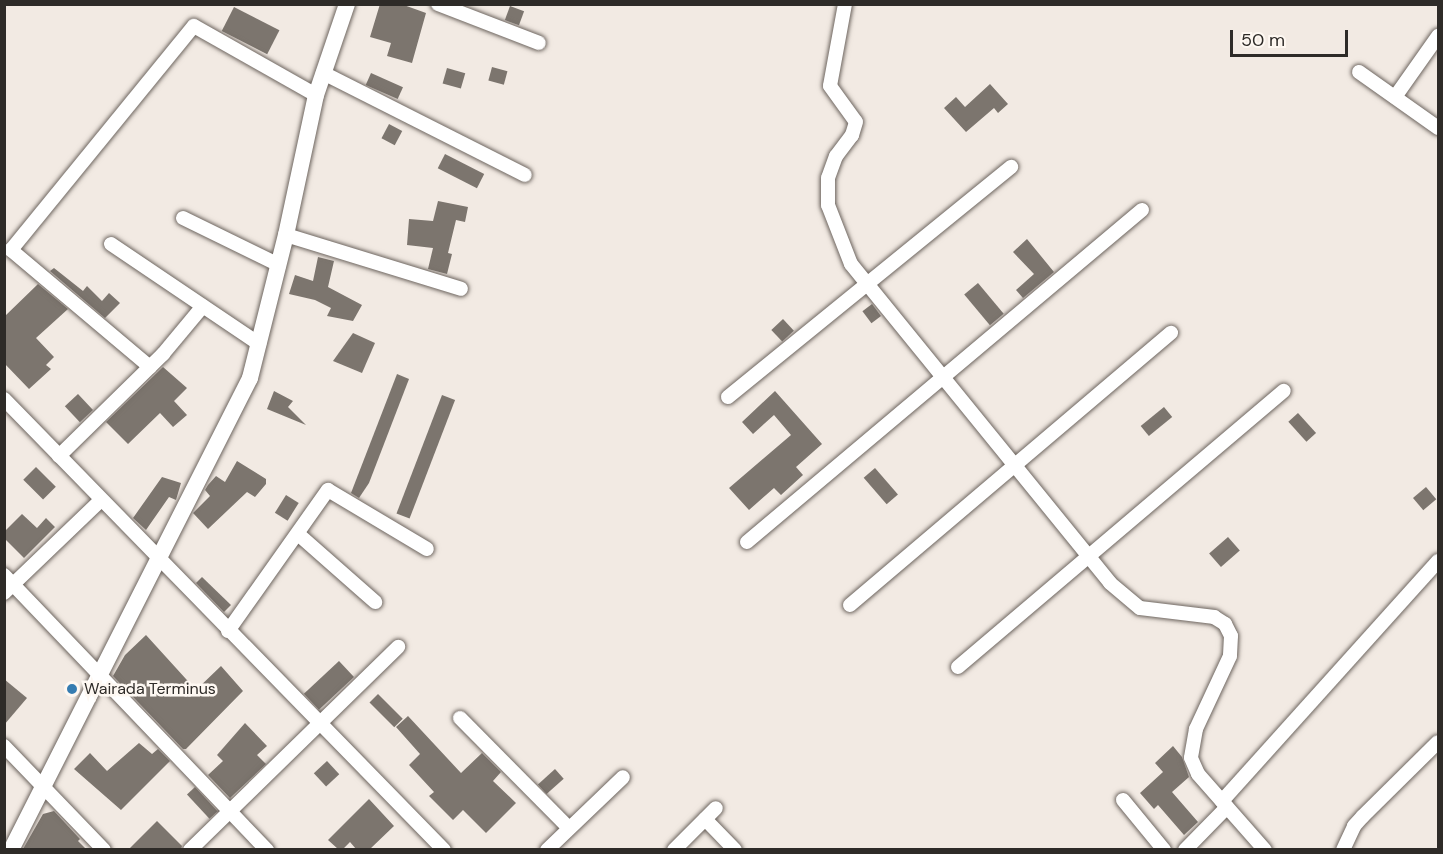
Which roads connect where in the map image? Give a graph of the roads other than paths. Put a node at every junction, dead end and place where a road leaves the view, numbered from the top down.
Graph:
1 (347, 4) edge
2 (438, 4) edge
3 (845, 4) edge
4 (1438, 36) edge
5 (538, 43) dead end
6 (1359, 72) dead end
7 (323, 73) junction
8 (316, 95) junction
9 (1395, 97) junction
10 (1438, 128) edge
11 (1011, 167) dead end
12 (525, 175) dead end
13 (1142, 210) dead end
14 (183, 218) dead end
15 (286, 235) junction
16 (111, 244) dead end
17 (279, 265) junction
18 (867, 284) junction
19 (461, 290) dead end
20 (203, 306) junction
21 (1171, 333) dead end
22 (259, 344) junction
23 (150, 367) junction
24 (943, 378) junction
25 (1284, 391) dead end
26 (728, 397) dead end
27 (4, 399) edge
28 (59, 456) junction
29 (1015, 466) junction
30 (101, 500) junction
31 (298, 534) junction
32 (747, 542) dead end
33 (427, 549) dead end
34 (1089, 556) junction
35 (159, 559) junction
36 (1438, 561) edge
37 (7, 584) edge
38 (375, 602) dead end
39 (850, 605) dead end
40 (228, 631) junction
41 (398, 647) dead end
42 (958, 667) dead end
43 (100, 675) junction
44 (460, 718) dead end
45 (319, 724) junction
46 (1438, 742) edge
47 (4, 746) edge
48 (623, 777) dead end
49 (42, 786) junction
50 (1123, 800) dead end
51 (1225, 804) junction
52 (716, 808) dead end
53 (230, 810) junction
54 (705, 819) junction
55 (570, 828) junction
56 (11, 849) edge
57 (104, 849) edge
58 (190, 849) edge
59 (267, 849) edge
60 (444, 849) edge
61 (547, 849) edge
62 (674, 849) edge
63 (735, 849) edge
64 (1164, 849) edge
65 (1185, 849) edge
66 (1265, 849) edge
67 (1343, 849) edge

1 - 7 street
2 - 5 street
3 - 18 street
4 - 9 street
6 - 9 street
7 - 8 street
7 - 12 street
8 - 15 street
8 - 23 street
9 - 10 street
11 - 18 street
13 - 24 street
14 - 17 street
15 - 17 street
15 - 19 street
16 - 20 street
17 - 22 street
18 - 24 street
18 - 26 street
20 - 22 street
20 - 23 street
21 - 29 street
22 - 35 street
23 - 28 street
24 - 29 street
24 - 32 street
25 - 34 street
27 - 28 street
28 - 30 street
29 - 34 street
29 - 39 street
30 - 35 street
30 - 37 street
31 - 33 street
31 - 38 street
31 - 40 street
34 - 42 street
34 - 51 street
35 - 40 street
35 - 43 street
36 - 51 street
37 - 43 street
40 - 45 street
41 - 45 street
43 - 49 street
43 - 53 street
44 - 55 street
45 - 53 street
45 - 60 street
46 - 67 street
47 - 49 street
48 - 55 street
49 - 56 street
49 - 57 street
50 - 64 street
51 - 65 street
51 - 66 street
52 - 54 street
53 - 58 street
53 - 59 street
54 - 62 street
54 - 63 street
55 - 61 street

